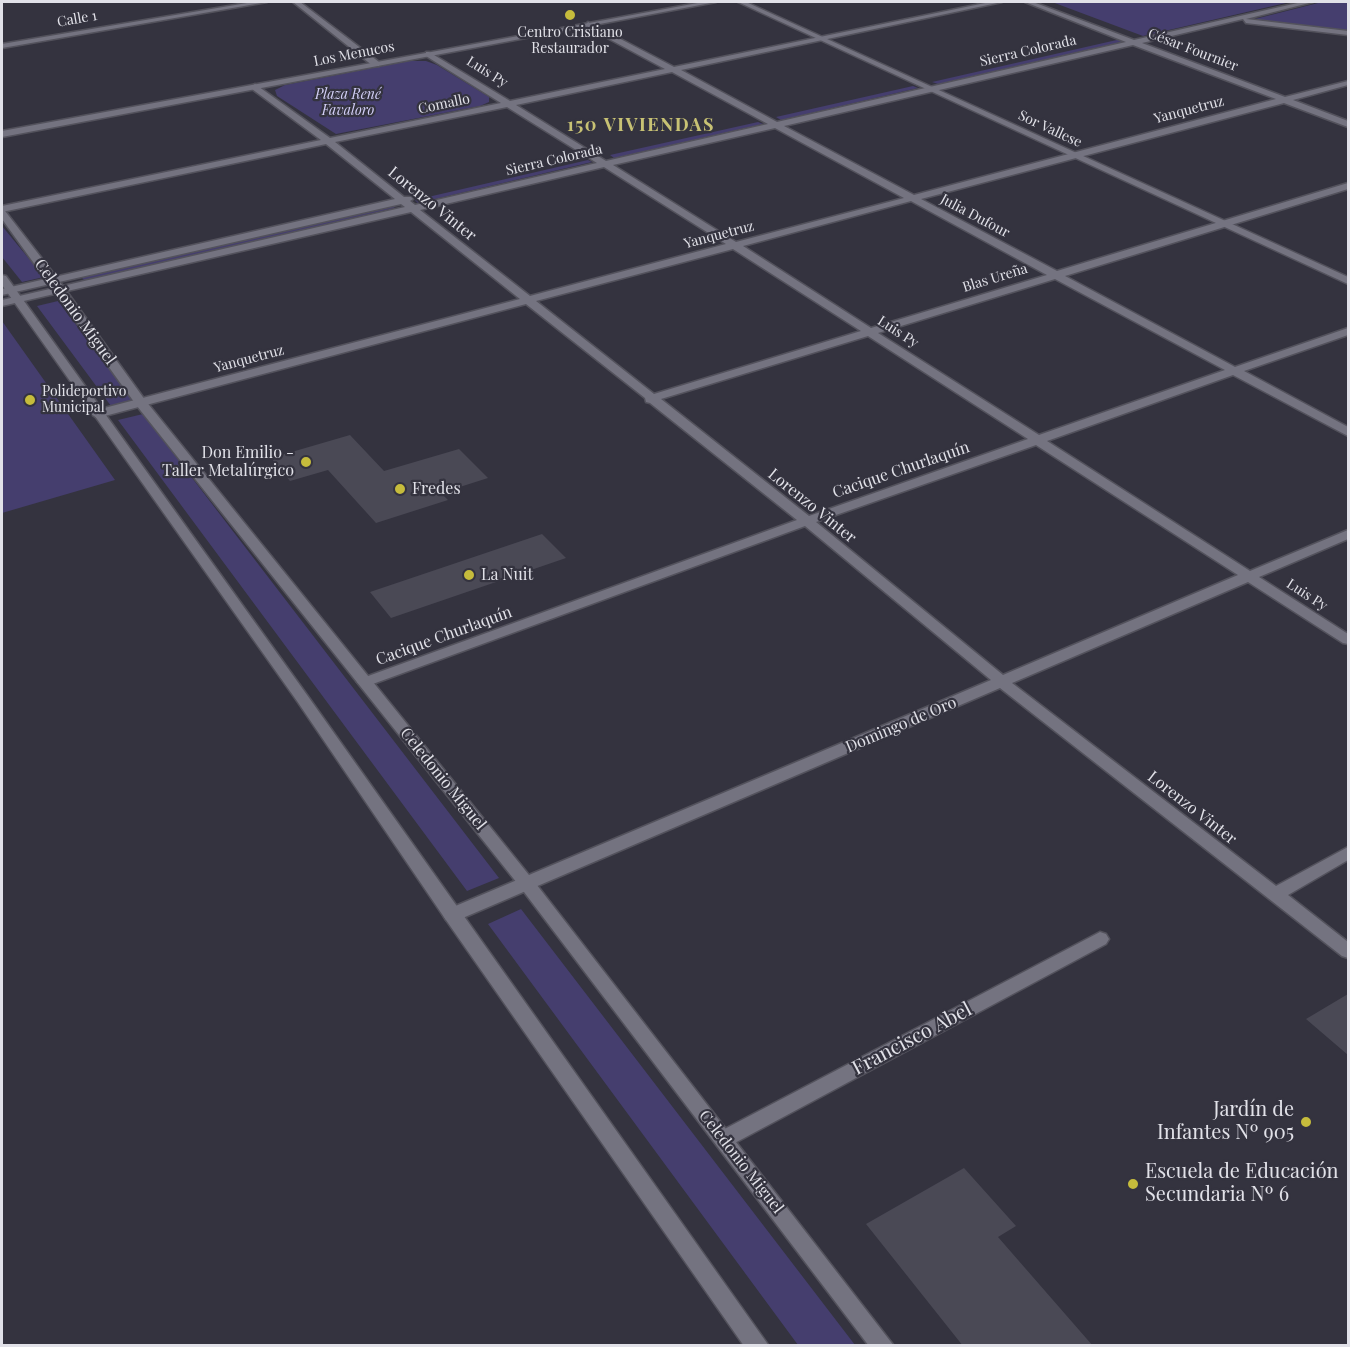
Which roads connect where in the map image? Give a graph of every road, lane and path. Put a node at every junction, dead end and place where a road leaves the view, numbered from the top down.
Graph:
1 (263, 2) edge
2 (296, 2) edge
3 (712, 2) edge
4 (741, 2) edge
5 (998, 2) edge
6 (1028, 2) edge
7 (1309, 2) edge
8 (1234, 20) junction
9 (588, 24) junction
10 (1348, 33) edge
11 (1118, 36) junction
12 (821, 38) junction
13 (1135, 42) junction
14 (2, 46) edge
15 (429, 54) junction
16 (376, 64) junction
17 (671, 70) junction
18 (917, 82) junction
19 (1348, 83) edge
20 (255, 87) junction
21 (932, 89) junction
22 (1287, 100) junction
23 (509, 104) junction
24 (759, 118) junction
25 (1348, 124) edge
26 (773, 125) junction
27 (2, 134) edge
28 (329, 142) junction
29 (1076, 156) junction
30 (592, 157) junction
31 (604, 164) junction
32 (1348, 186) edge
33 (914, 199) junction
34 (407, 204) junction
35 (2, 211) edge
36 (1225, 224) junction
37 (736, 246) junction
38 (1056, 275) junction
39 (1348, 281) edge
40 (56, 285) junction
41 (7, 290) edge
42 (527, 302) junction
43 (2, 303) edge
44 (1348, 331) edge
45 (869, 332) junction
46 (1235, 370) junction
47 (650, 399) junction
48 (141, 403) junction
49 (97, 414) junction
50 (1348, 432) edge
51 (1039, 440) junction
52 (807, 521) junction
53 (1348, 534) edge
54 (1250, 576) junction
55 (1348, 640) edge
56 (365, 682) junction
57 (1002, 682) junction
58 (1348, 853) edge
59 (527, 884) junction
60 (1277, 893) junction
61 (452, 915) junction
62 (1100, 939) dead end
63 (1348, 951) edge
64 (724, 1139) junction
65 (758, 1346) edge
66 (883, 1346) edge

1 - 14 street, Calle 1
2 - 16 street
3 - 9 street, Los Menucos
4 - 12 street, Sor Vallese
5 - 12 street, Comallo
6 - 11 street, César Fournier
7 - 8 street, Sierra Colorada
8 - 10 street
8 - 13 street, Sierra Colorada
9 - 15 street, Los Menucos
9 - 17 street, Julia Dufour
11 - 13 street, César Fournier
11 - 18 street, Sierra Colorada
12 - 17 street, Comallo
12 - 18 street, Sor Vallese
13 - 21 street, Sierra Colorada
13 - 22 street, César Fournier
15 - 16 street, Los Menucos
15 - 23 street, Luis Py
16 - 20 street, Los Menucos
17 - 23 street, Comallo
17 - 24 street, Julia Dufour
18 - 21 street, Sor Vallese
18 - 24 street, Sierra Colorada
19 - 22 street, Yanquetruz
20 - 27 street, Los Menucos
20 - 28 street, Lorenzo Vinter
21 - 26 street, Sierra Colorada
21 - 29 street, Sor Vallese
22 - 25 street, César Fournier
22 - 29 street, Yanquetruz
23 - 28 street, Comallo
23 - 30 street, Luis Py
24 - 26 street, Julia Dufour
24 - 30 street, Sierra Colorada
26 - 31 street, Sierra Colorada
26 - 33 street, Julia Dufour
28 - 34 street, Lorenzo Vinter
28 - 35 street, Comallo
29 - 33 street, Yanquetruz
29 - 36 street, Sor Vallese
30 - 31 street, Luis Py
30 - 34 street, Sierra Colorada
31 - 34 street, Sierra Colorada
31 - 37 street, Luis Py
32 - 36 street, Blas Ureña
33 - 37 street, Yanquetruz
33 - 38 street, Julia Dufour
34 - 40 street, Sierra Colorada
34 - 42 street, Lorenzo Vinter
35 - 40 street, Celedonio Miguel
36 - 38 street, Blas Ureña
36 - 39 street, Sor Vallese
37 - 42 street, Yanquetruz
37 - 45 street, Luis Py
38 - 45 street, Blas Ureña
38 - 46 street, Julia Dufour
40 - 41 street, Sierra Colorada
40 - 48 street, Celedonio Miguel
41 - 43 street, Sierra Colorada
41 - 49 street
42 - 47 street, Lorenzo Vinter
42 - 48 street, Yanquetruz
44 - 46 street, Cacique Churlaquín
45 - 47 street, Blas Ureña
45 - 51 street, Luis Py
46 - 50 street, Julia Dufour
46 - 51 street, Cacique Churlaquín
47 - 52 street, Lorenzo Vinter
48 - 49 street, Yanquetruz
48 - 56 street, Celedonio Miguel
49 - 61 street
51 - 52 street, Cacique Churlaquín
51 - 54 street, Luis Py
52 - 56 street, Cacique Churlaquín
52 - 57 street, Lorenzo Vinter
53 - 54 street, Domingo de Oro
54 - 55 street, Luis Py
54 - 57 street, Domingo de Oro
56 - 59 street, Celedonio Miguel
57 - 59 street, Domingo de Oro
57 - 60 street, Lorenzo Vinter
58 - 60 street
59 - 61 street, Domingo de Oro
59 - 64 street, Celedonio Miguel
60 - 63 street, Lorenzo Vinter
61 - 65 street
62 - 64 street, Francisco Abel
64 - 66 street, Celedonio Miguel

